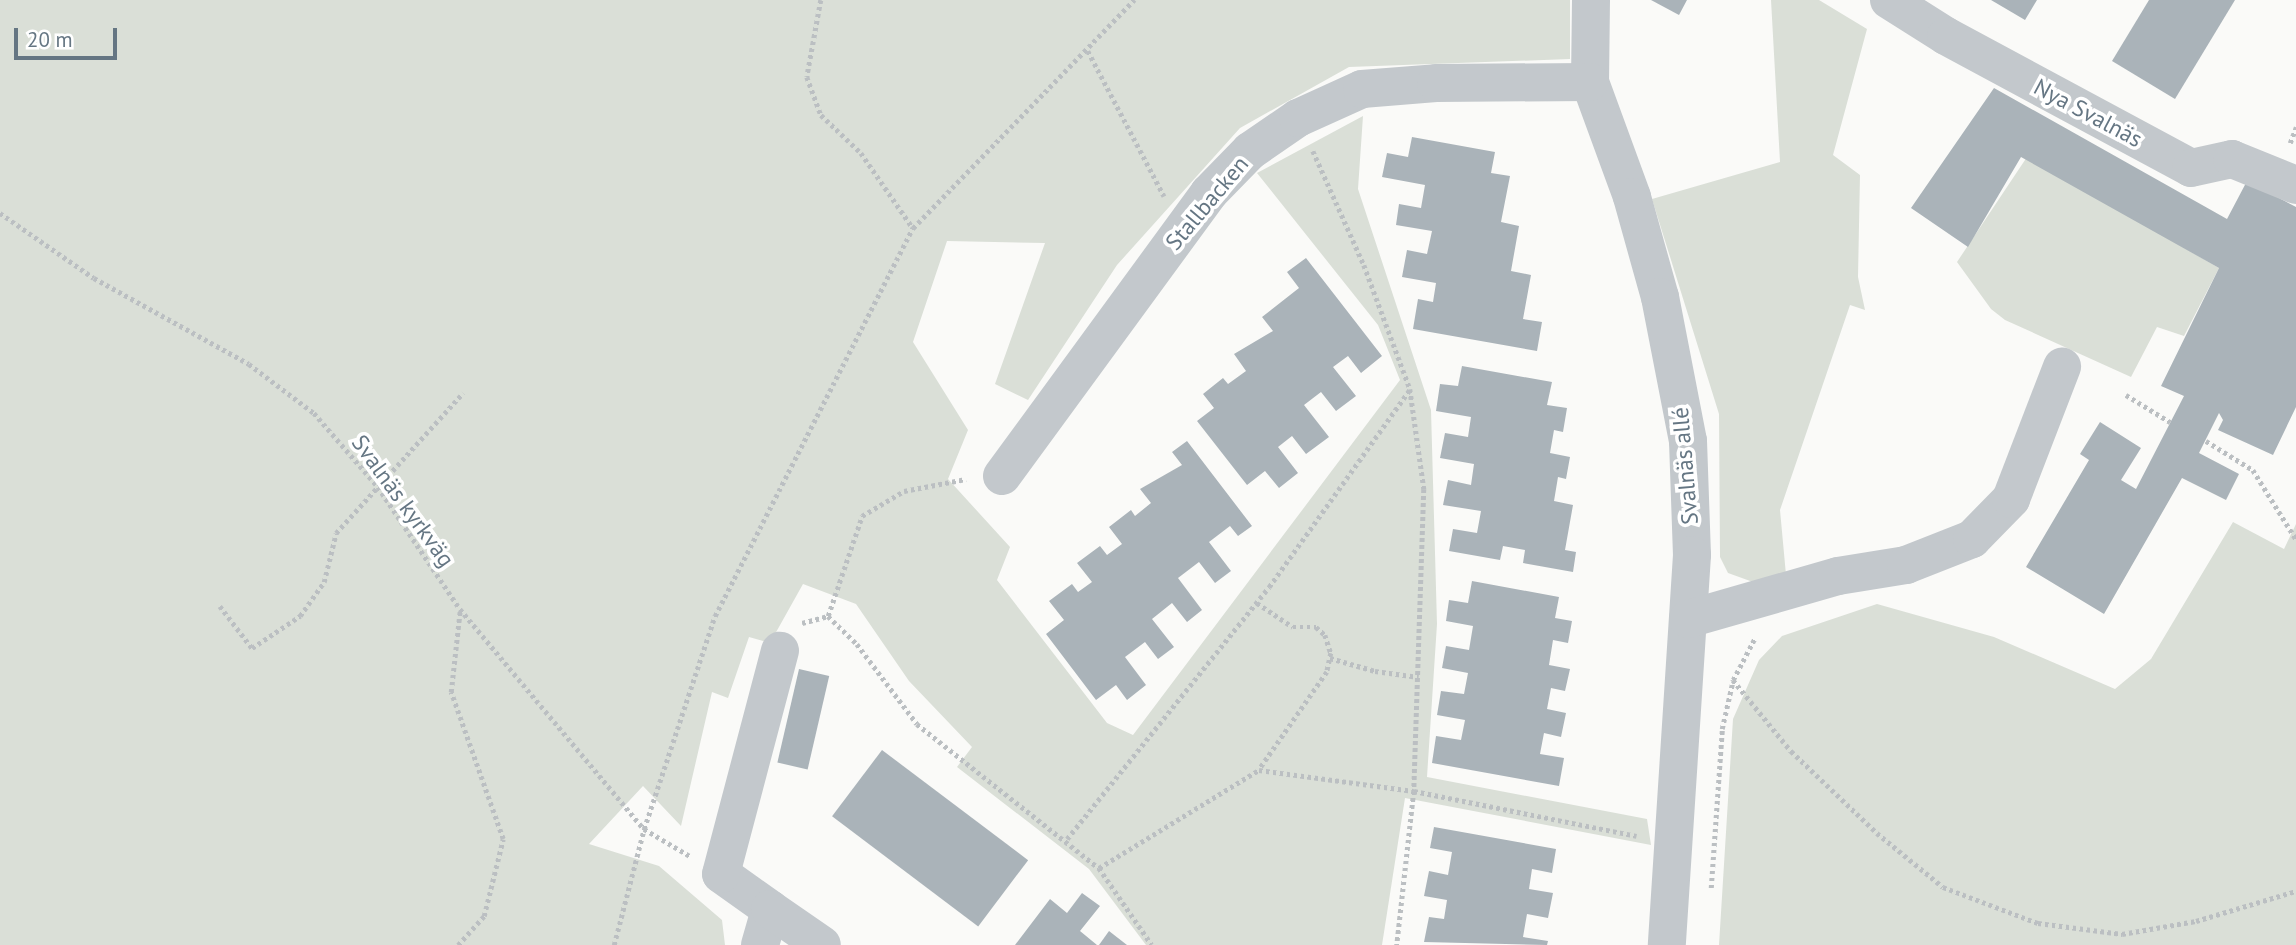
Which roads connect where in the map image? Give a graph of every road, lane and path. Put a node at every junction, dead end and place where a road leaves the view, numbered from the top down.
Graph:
1 (821, 0) edge
2 (1134, 0) edge
3 (1591, 0) edge
4 (1889, 0) edge
5 (1088, 51) junction
6 (1590, 82) junction
7 (1298, 118) junction
8 (2296, 185) edge
9 (0, 213) edge
10 (913, 228) junction
11 (1183, 229) junction
12 (2063, 368) dead end
13 (1410, 389) junction
14 (463, 393) dead end
15 (2126, 395) dead end
16 (2170, 422) dead end
17 (2206, 441) dead end
18 (1002, 476) joint
19 (378, 487) junction
20 (2296, 540) edge
21 (1257, 603) junction
22 (220, 606) dead end
23 (460, 609) junction
24 (828, 616) junction
25 (1688, 619) junction
26 (1757, 634) dead end
27 (780, 651) joint
28 (1331, 658) junction
29 (1419, 677) junction
30 (1733, 680) junction
31 (1259, 770) junction
32 (1414, 792) junction
33 (643, 829) junction
34 (1067, 839) junction
35 (1676, 844) junction
36 (1098, 867) junction
37 (721, 874) junction
38 (1710, 891) dead end
39 (2296, 891) edge
40 (765, 927) edge
41 (458, 945) edge
42 (614, 945) edge
43 (822, 945) edge
44 (1152, 945) edge
45 (1397, 945) edge
46 (1667, 945) edge

1 - 10 path
2 - 5 path
3 - 6 street, Svalnäs allé
4 - 8 street, Nya Svalnäs
5 - 10 path
5 - 11 path
6 - 7 street, Stallbacken
6 - 25 street, Svalnäs allé
7 - 11 street, Stallbacken
7 - 13 path
9 - 19 path, Svalnäs kyrkväg
10 - 33 path
11 - 18 street, Stallbacken
12 - 25 street
13 - 21 path
13 - 29 path
14 - 19 path
15 - 16 path
17 - 20 path
18 - 24 path
19 - 22 path
19 - 23 path, Svalnäs kyrkväg
21 - 28 path
21 - 34 path
23 - 33 path, Svalnäs kyrkväg
23 - 41 path
24 - 27 path
24 - 34 path
25 - 35 street, Svalnäs allé
26 - 30 path
27 - 37 street
28 - 29 path
28 - 31 path
29 - 32 path
30 - 38 path
30 - 39 path
31 - 32 path
31 - 36 path
32 - 35 path
32 - 45 path
33 - 37 path, Svalnäs kyrkväg
33 - 42 path
34 - 36 path
35 - 46 street, Svalnäs allé
36 - 44 path
37 - 40 street
40 - 43 street

